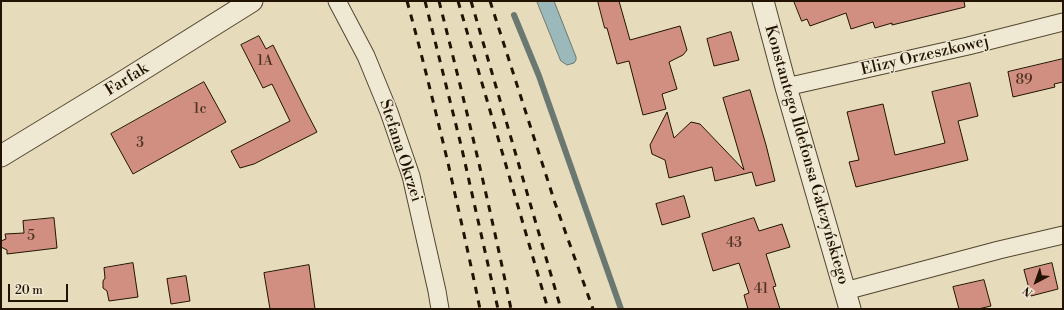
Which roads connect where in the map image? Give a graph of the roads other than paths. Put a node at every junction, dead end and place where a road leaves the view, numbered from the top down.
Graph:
1 (252, 1) edge
2 (337, 1) edge
3 (763, 1) edge
4 (1063, 22) edge
5 (786, 87) junction
6 (1, 156) edge
7 (1063, 235) edge
8 (848, 300) edge
9 (440, 309) edge

1 - 6 street, Farfak
2 - 9 street, Stefana Okrzei
3 - 5 street, Konstantego Ildefonsa Gałczyńskiego
4 - 5 street, Elizy Orzeszkowej
5 - 8 street, Konstantego Ildefonsa Gałczyńskiego
7 - 8 street

